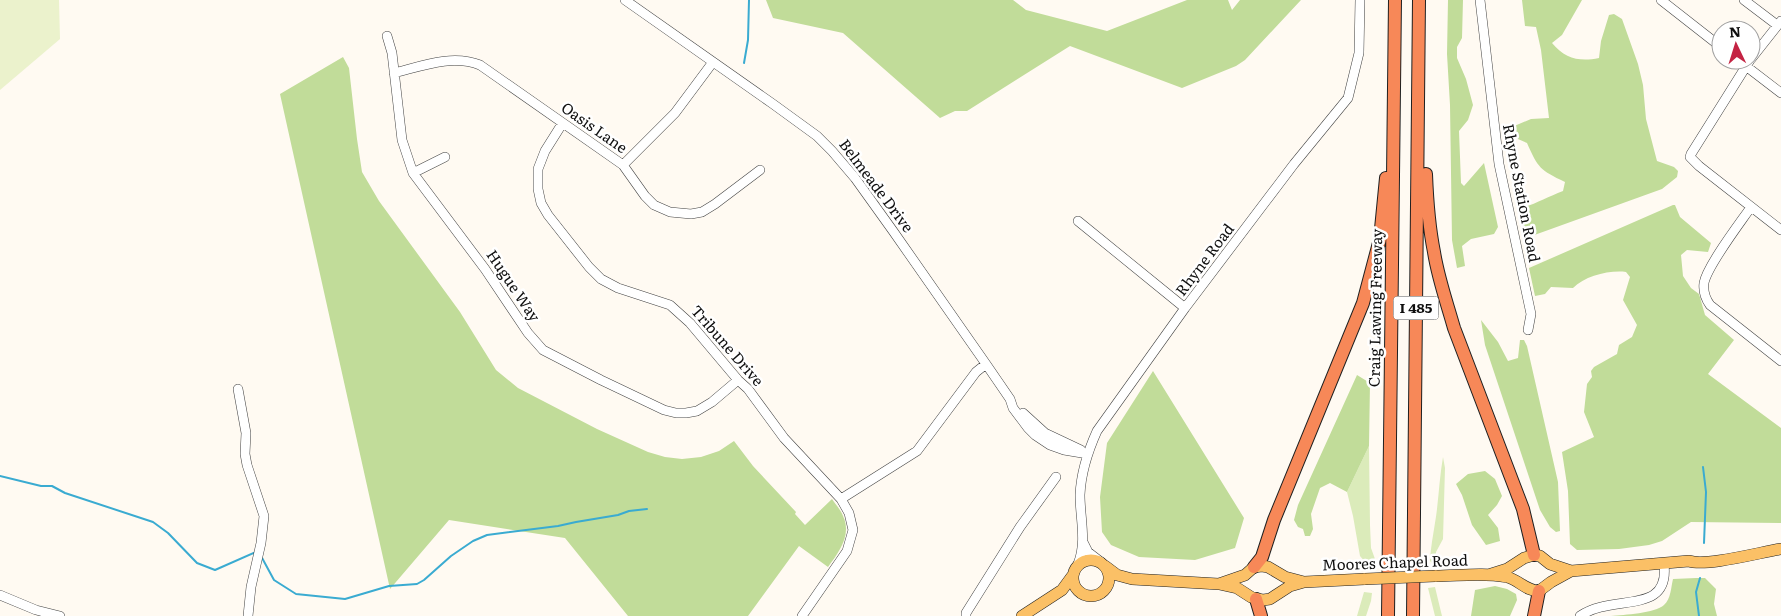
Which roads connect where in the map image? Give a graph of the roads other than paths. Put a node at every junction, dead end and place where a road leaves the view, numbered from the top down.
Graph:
1 (625, 0) edge
2 (1360, 0) edge
3 (1395, 0) edge
4 (1419, 0) edge
5 (1480, 0) edge
6 (1661, 0) edge
7 (1744, 0) edge
8 (1779, 23) edge
9 (387, 36) dead end
10 (1711, 39) edge
11 (1761, 46) edge
12 (713, 62) junction
13 (1420, 66) junction
14 (1744, 70) edge
15 (1757, 70) edge
16 (394, 73) junction
17 (1395, 91) junction
18 (1781, 94) edge
19 (562, 124) junction
20 (446, 157) dead end
21 (623, 165) junction
22 (760, 170) dead end
23 (413, 173) junction
24 (1751, 207) junction
25 (1078, 222) dead end
26 (1781, 230) edge
27 (1185, 308) junction
28 (1528, 330) dead end
29 (1781, 361) edge
30 (986, 364) junction
31 (738, 380) junction
32 (238, 389) dead end
33 (1088, 454) junction
34 (1056, 477) dead end
35 (840, 499) junction
36 (1083, 542) junction
37 (1781, 543) edge
38 (1781, 549) edge
39 (1534, 554) junction
40 (1689, 562) junction
41 (1103, 564) junction
42 (1550, 564) junction
43 (1664, 564) junction
44 (1075, 570) junction
45 (1250, 571) junction
46 (1572, 571) junction
47 (1488, 574) junction
48 (1132, 580) junction
49 (1304, 582) junction
50 (1551, 582) junction
51 (1219, 584) junction
52 (1106, 589) junction
53 (1539, 591) junction
54 (1058, 593) junction
55 (1084, 594) junction
56 (0, 595) edge
57 (1252, 596) junction
58 (60, 616) edge
59 (248, 616) edge
60 (802, 616) edge
61 (966, 616) edge
62 (1022, 616) edge
63 (1261, 616) edge
64 (1388, 616) edge
65 (1413, 616) edge
66 (1534, 616) edge
67 (1580, 616) edge

1 - 12 street, Belmeade Drive
2 - 27 street, Rhyne Road
3 - 17 highway, Craig Lawing Freeway / I 485
4 - 13 highway, I 485
5 - 28 street, Rhyne Station Road
6 - 10 street
7 - 8 street
8 - 11 street
9 - 16 street, Hugue Way
12 - 21 street
12 - 30 street, Belmeade Drive
13 - 39 highway
13 - 65 highway, I 485
14 - 24 street
15 - 18 street
16 - 19 street, Oasis Lane
16 - 23 street, Hugue Way
17 - 45 highway
17 - 64 highway, Craig Lawing Freeway / I 485
19 - 21 street, Oasis Lane
19 - 31 street, Tribune Drive
20 - 23 street
21 - 22 street, Oasis Lane
23 - 31 street, Hugue Way
24 - 26 street
24 - 29 street
25 - 27 street
27 - 33 street, Rhyne Road
30 - 33 street, Belmeade Drive
30 - 35 street
31 - 35 street, Tribune Drive
32 - 59 street
33 - 36 street, Rhyne Road
34 - 61 street
35 - 60 street, Tribune Drive
36 - 41 street
36 - 44 street, Rhyne Road
37 - 40 main road
38 - 40 main road
39 - 42 main road
39 - 47 main road, Moores Chapel Road
40 - 43 main road
41 - 44 main road
41 - 48 main road
41 - 52 main road
42 - 46 main road
42 - 50 main road
43 - 46 main road
43 - 67 street
44 - 54 main road
44 - 55 main road
45 - 49 main road, Moores Chapel Road
45 - 51 main road
45 - 57 main road
46 - 50 main road
47 - 49 main road, Moores Chapel Road, bridge
47 - 53 main road, Moores Chapel Road
48 - 51 main road
48 - 52 main road
49 - 57 main road, Moores Chapel Road
50 - 53 main road
51 - 57 main road
52 - 55 main road
53 - 66 highway
54 - 55 main road
54 - 62 main road
56 - 58 street
57 - 63 highway

